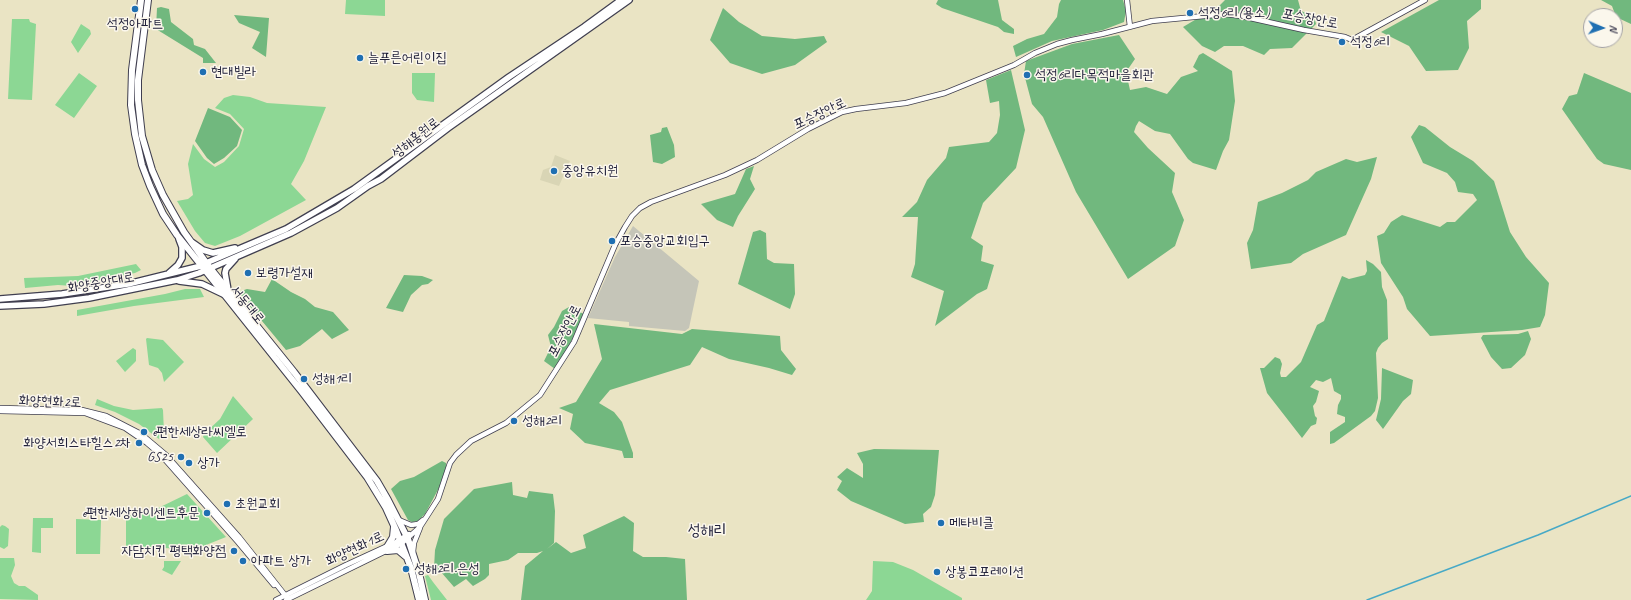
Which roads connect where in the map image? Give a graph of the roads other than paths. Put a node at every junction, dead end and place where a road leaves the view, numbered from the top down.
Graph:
1 (140, 0) edge
2 (621, 0) edge
3 (629, 0) edge
4 (1127, 0) edge
5 (1425, 0) edge
6 (148, 1) edge
7 (1130, 27) junction
8 (177, 235) junction
9 (189, 240) junction
10 (259, 241) junction
11 (239, 255) junction
12 (205, 267) junction
13 (168, 274) junction
14 (177, 280) junction
15 (225, 292) junction
16 (0, 299) edge
17 (0, 306) edge
18 (0, 408) edge
19 (0, 411) edge
20 (425, 520) junction
21 (396, 522) junction
22 (420, 527) junction
23 (407, 537) junction
24 (401, 542) junction
25 (387, 549) junction
26 (410, 557) junction
27 (285, 598) edge
28 (276, 600) edge
29 (419, 600) edge
30 (425, 600) edge

1 - 6 street
1 - 8 main road, 서동대로
2 - 10 main road, 성해홍원로
3 - 11 main road, 성해홍원로
4 - 7 street
5 - 7 street, 포승장안로
6 - 9 main road, 서동대로
7 - 20 street, 포승장안로
8 - 12 main road, 서동대로
8 - 13 main road
9 - 10 main road
9 - 12 main road, 서동대로
10 - 12 main road, 성해홍원로
11 - 12 main road, 성해홍원로
11 - 15 main road
12 - 13 main road, 화양중앙대로
12 - 14 main road, 화양중앙대로
12 - 15 main road, 서동대로
13 - 16 main road, 화양중앙대로
14 - 15 main road
14 - 17 main road, 화양중앙대로
15 - 21 main road, 서동대로
18 - 27 street, 화양현화2로
19 - 27 street, 화양현화2로
20 - 21 street
20 - 22 street
20 - 23 street
21 - 23 main road, 서동대로
21 - 24 main road, 서동대로
21 - 25 main road
22 - 23 street
22 - 26 street
23 - 24 street, 화양현화1로
23 - 26 main road, 서동대로
24 - 25 street, 화양현화1로
24 - 26 main road, 서동대로
25 - 26 main road
25 - 27 street, 화양현화1로
26 - 29 main road, 서동대로
26 - 30 main road, 서동대로
27 - 28 street, 화양현화1로

